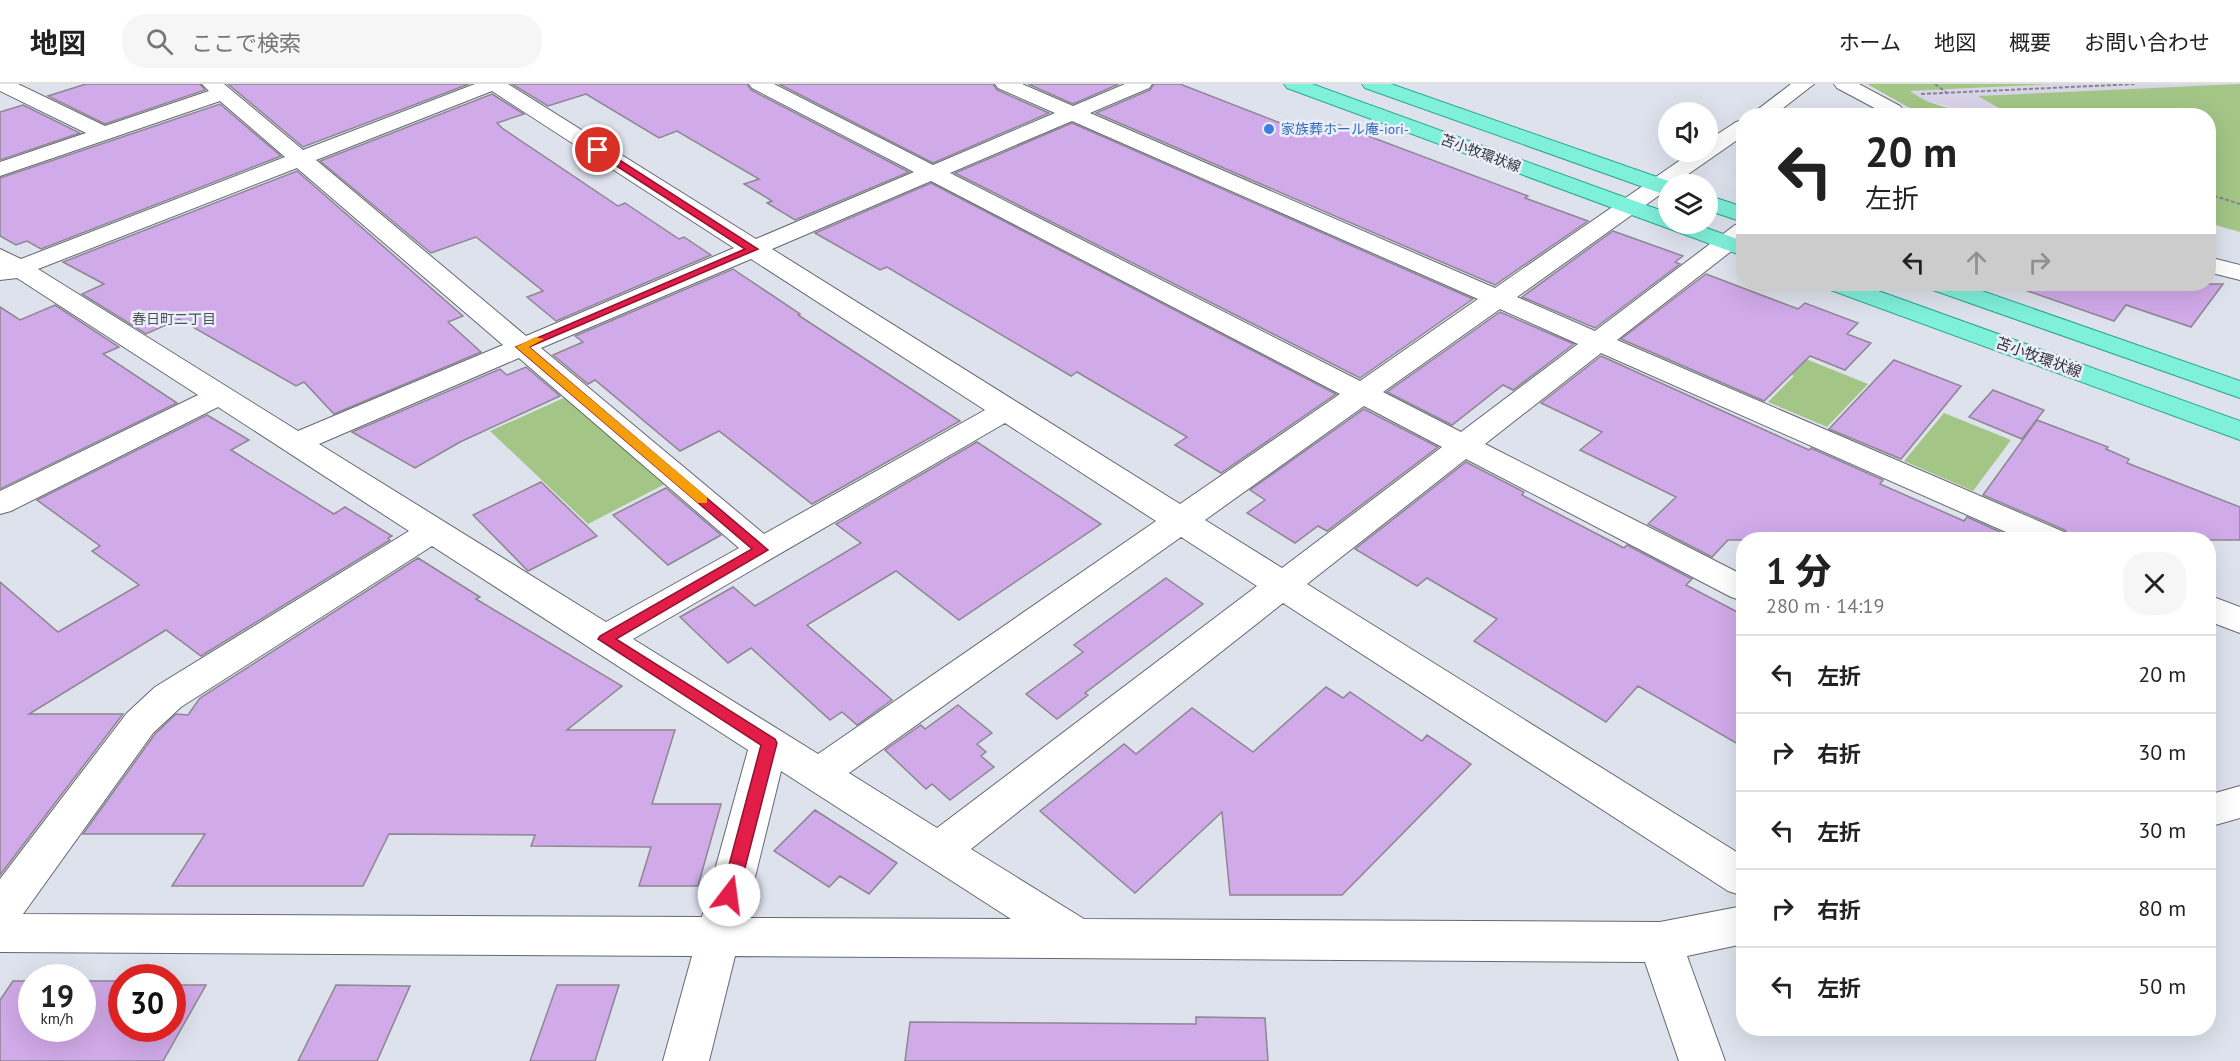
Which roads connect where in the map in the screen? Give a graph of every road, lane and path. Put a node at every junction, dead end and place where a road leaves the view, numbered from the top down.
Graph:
1 (2, 84) edge
2 (494, 84) edge
3 (759, 84) edge
4 (1005, 84) edge
5 (1142, 84) edge
6 (1293, 84) edge
7 (1372, 84) edge
8 (1804, 84) edge
9 (1844, 84) edge
10 (1935, 84) edge
11 (2039, 84) edge
12 (2109, 84) edge
13 (2136, 84) edge
14 (2101, 86) junction
15 (217, 88) edge
16 (2045, 88) junction
17 (1948, 93) junction
18 (1916, 94) dead end
19 (1770, 108) edge
20 (1889, 108) edge
21 (1073, 113) junction
22 (1736, 131) edge
23 (103, 133) junction
24 (301, 159) junction
25 (0, 169) edge
26 (932, 173) junction
27 (1681, 174) edge
28 (1658, 185) edge
29 (1658, 190) edge
30 (2216, 196) edge
31 (2240, 204) edge
32 (1718, 206) edge
33 (1628, 207) junction
34 (1736, 212) edge
35 (1658, 218) edge
36 (1713, 234) edge
37 (1736, 240) edge
38 (1736, 241) edge
39 (753, 249) junction
40 (2216, 266) edge
41 (6, 267) edge
42 (2240, 273) edge
43 (1856, 291) edge
44 (1959, 291) edge
45 (1498, 298) junction
46 (1598, 342) junction
47 (522, 347) junction
48 (2240, 390) edge
49 (1362, 393) junction
50 (220, 395) junction
51 (1006, 410) junction
52 (2240, 431) edge
53 (296, 443) junction
54 (1464, 446) junction
55 (0, 504) edge
56 (1181, 521) junction
57 (434, 530) junction
58 (2035, 532) edge
59 (762, 550) junction
60 (1736, 584) edge
61 (1282, 585) junction
62 (2216, 610) edge
63 (2240, 621) edge
64 (605, 639) junction
65 (769, 743) junction
66 (819, 774) junction
67 (2240, 802) edge
68 (2216, 810) edge
69 (939, 850) junction
70 (1736, 874) edge
71 (0, 912) edge
72 (1736, 926) edge
73 (0, 933) edge
74 (718, 938) junction
75 (1080, 940) junction
76 (1660, 942) junction
77 (686, 1061) edge
78 (1702, 1061) edge

1 - 23 street
2 - 24 street
2 - 39 street
3 - 26 street
4 - 21 street
5 - 21 street
6 - 33 main road, 苫小牧環状線
7 - 28 main road, 苫小牧環状線
8 - 19 street
9 - 20 street
10 - 17 path
11 - 16 path
12 - 14 path
13 - 14 path
14 - 16 path
15 - 23 street
15 - 24 street
16 - 17 path
17 - 18 path
21 - 26 street
21 - 45 street
22 - 27 street
23 - 25 street
24 - 41 street
24 - 47 street
26 - 39 street
26 - 49 street
29 - 33 street
30 - 31 path
32 - 34 main road
33 - 35 main road, 苫小牧環状線
33 - 45 street
36 - 37 main road
38 - 46 street
39 - 47 street
39 - 51 street
40 - 42 street
41 - 50 street
43 - 52 main road, 苫小牧環状線
44 - 48 main road
45 - 46 street
45 - 49 street
46 - 54 street
46 - 58 street
47 - 53 street
47 - 59 street
49 - 54 street
49 - 56 street
50 - 53 street
50 - 55 street
51 - 56 street
51 - 59 street
53 - 57 street
54 - 60 street
54 - 61 street
56 - 61 street
56 - 66 street
57 - 64 street
57 - 71 street
59 - 64 street
61 - 69 street
61 - 70 street
62 - 63 street
64 - 65 street
65 - 66 street
65 - 74 street
66 - 69 street
67 - 68 street
69 - 75 street
72 - 76 street
73 - 74 street
74 - 75 street
74 - 77 street
75 - 76 street
76 - 78 street

